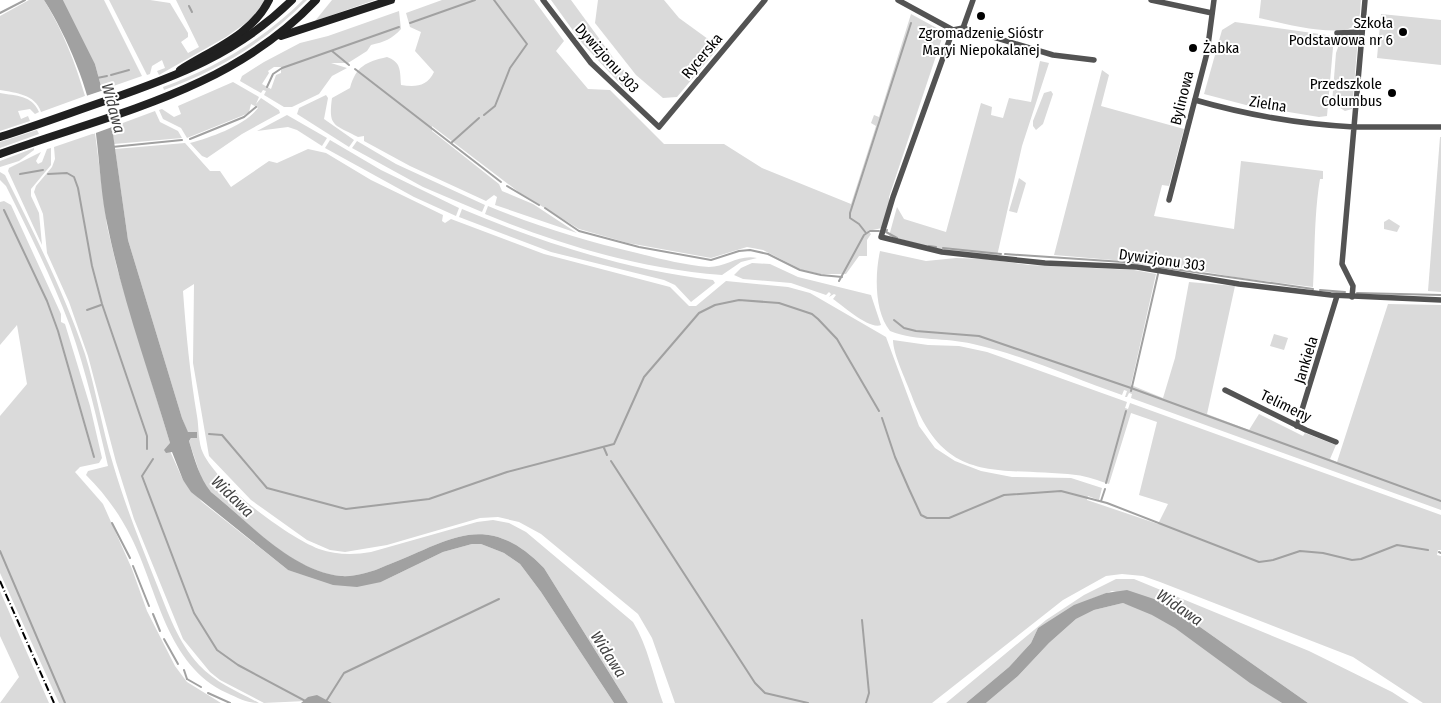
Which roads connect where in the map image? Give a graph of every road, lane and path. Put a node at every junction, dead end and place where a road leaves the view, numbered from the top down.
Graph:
1 (269, 0) edge
2 (292, 0) edge
3 (316, 0) edge
4 (391, 0) edge
5 (543, 0) edge
6 (765, 0) edge
7 (898, 0) edge
8 (974, 0) edge
9 (1151, 0) edge
10 (1214, 0) edge
11 (1365, 0) edge
12 (1212, 13) junction
13 (963, 28) junction
14 (953, 30) junction
15 (1362, 32) junction
16 (1337, 33) dead end
17 (275, 38) junction
18 (1094, 60) dead end
19 (162, 81) junction
20 (1195, 100) junction
21 (659, 127) joint
22 (1354, 127) junction
23 (1441, 127) edge
24 (0, 137) edge
25 (0, 154) edge
26 (1169, 200) dead end
27 (1352, 297) junction
28 (1337, 299) junction
29 (1441, 300) edge
30 (1225, 390) dead end
31 (1297, 426) junction
32 (1336, 442) dead end

1 - 19 main road
2 - 19 main road
3 - 17 main road
4 - 17 main road
5 - 21 street, Dywizjonu 303
6 - 21 street, Rycerska
7 - 14 street
8 - 13 street
9 - 12 street
10 - 12 street, Bylinowa
11 - 15 street
12 - 20 street, Bylinowa
13 - 14 street
13 - 18 street
14 - 28 street, Dywizjonu 303
15 - 16 street
15 - 22 street
17 - 25 main road
19 - 24 main road
20 - 22 street, Zielna
20 - 26 street, Bylinowa
22 - 23 street
22 - 27 street
27 - 28 street, Dywizjonu 303
27 - 29 street, Dywizjonu 303
28 - 31 street, Jankiela
30 - 31 street, Telimeny
31 - 32 street, Telimeny

